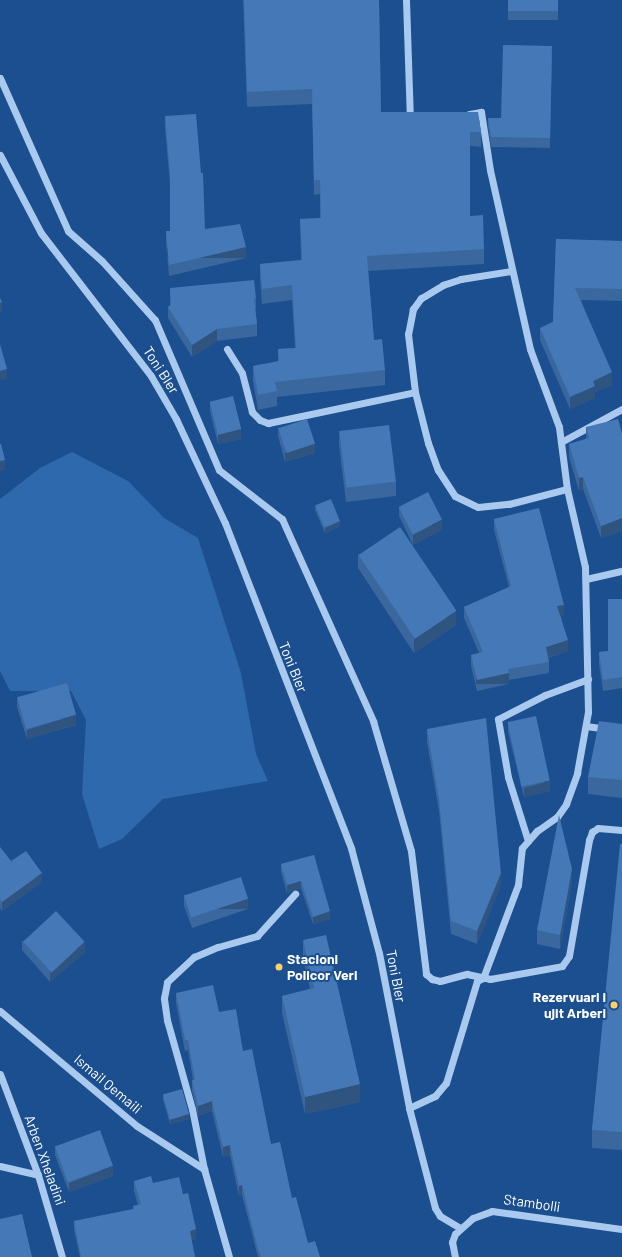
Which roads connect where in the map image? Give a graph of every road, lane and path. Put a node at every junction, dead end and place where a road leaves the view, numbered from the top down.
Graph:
1 (406, 0) edge
2 (0, 78) edge
3 (460, 115) edge
4 (417, 120) edge
5 (0, 155) edge
6 (511, 271) junction
7 (227, 350) dead end
8 (415, 392) junction
9 (622, 409) edge
10 (561, 442) junction
11 (567, 489) junction
12 (622, 571) edge
13 (586, 579) junction
14 (588, 679) junction
15 (586, 726) junction
16 (622, 731) edge
17 (622, 830) edge
18 (528, 841) junction
19 (295, 894) dead end
20 (483, 978) junction
21 (0, 1011) edge
22 (0, 1074) edge
23 (409, 1108) junction
24 (0, 1166) edge
25 (204, 1169) junction
26 (38, 1175) junction
27 (460, 1228) junction
28 (622, 1229) edge
29 (62, 1257) edge
30 (230, 1257) edge
31 (455, 1257) edge

1 - 4 street
2 - 20 street
3 - 6 street
5 - 23 street, Toni Bler
6 - 8 street
6 - 10 street
7 - 8 street
8 - 11 street
9 - 10 street
10 - 11 street
11 - 13 street
12 - 13 street
13 - 14 street
14 - 15 street
14 - 18 street
15 - 16 street
15 - 18 street
17 - 20 street
18 - 20 street
19 - 25 street
20 - 23 street
21 - 25 street, Ismail Qemaili
22 - 26 street, Arben Xheladini
23 - 27 street, Toni Bler
24 - 26 street
25 - 30 street
26 - 29 street, Arben Xheladini
27 - 28 street, Stambolli
27 - 31 street, Stambolli

